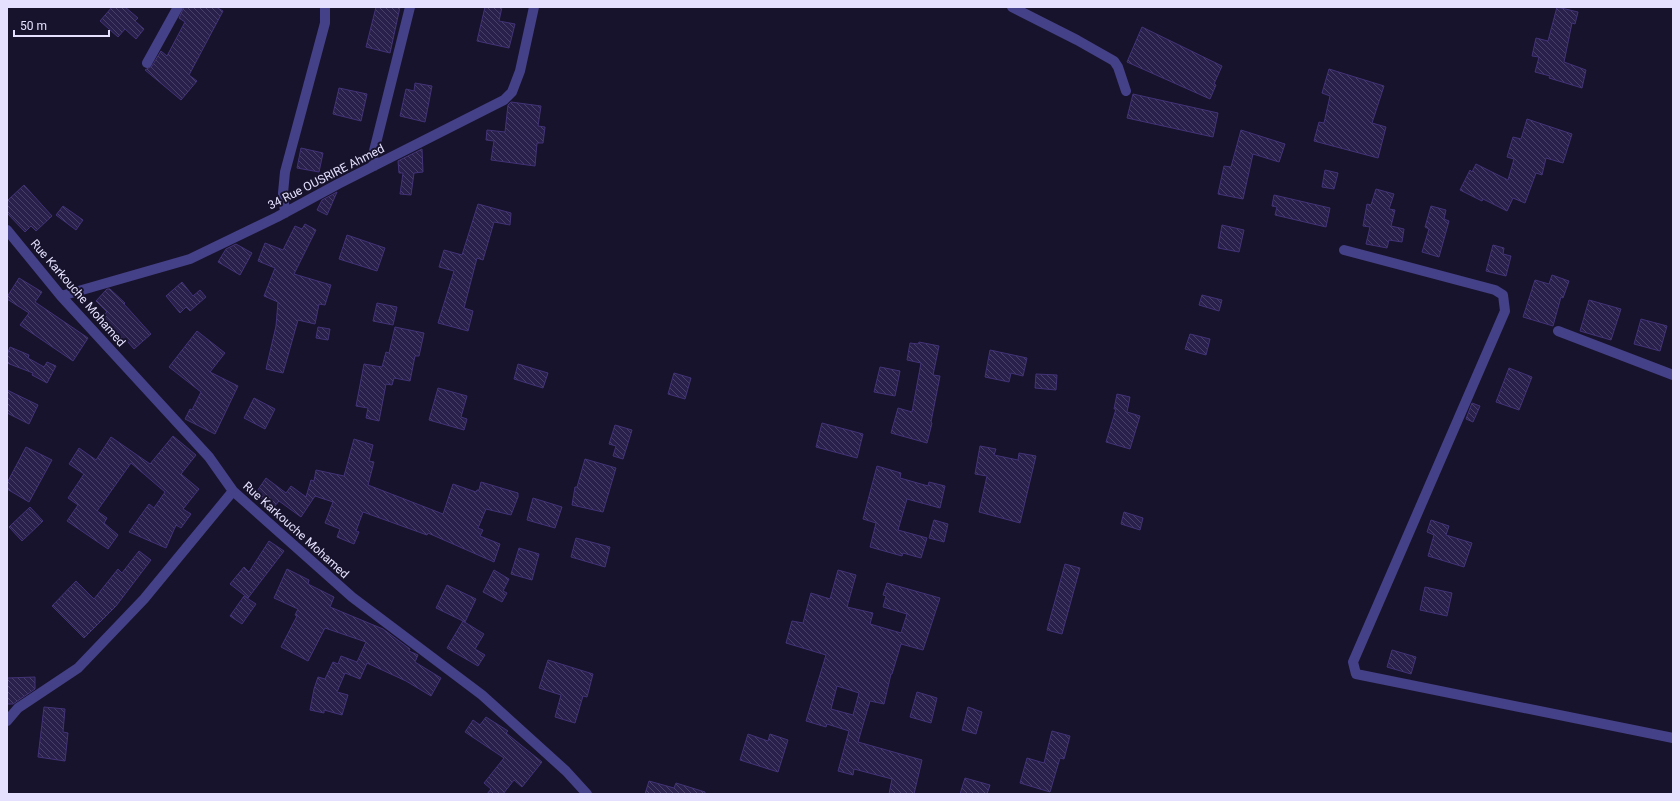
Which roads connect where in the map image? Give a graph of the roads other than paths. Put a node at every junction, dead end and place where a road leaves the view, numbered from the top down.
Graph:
1 (178, 7) edge
2 (325, 7) edge
3 (410, 7) edge
4 (534, 7) edge
5 (1012, 7) edge
6 (147, 63) dead end
7 (1126, 91) dead end
8 (374, 166) junction
9 (285, 213) junction
10 (7, 230) edge
11 (1344, 250) dead end
12 (61, 296) junction
13 (1558, 332) dead end
14 (1673, 375) edge
15 (233, 491) junction
16 (7, 721) edge
17 (1673, 738) edge
18 (587, 794) edge

1 - 6 street
2 - 9 street
3 - 8 street
4 - 8 street, 34 Rue OUSRIRE Ahmed
5 - 7 street
8 - 9 street, 34 Rue OUSRIRE Ahmed
9 - 12 street, 34 Rue OUSRIRE Ahmed
10 - 12 street, Rue Karkouche Mohamed
11 - 17 street
12 - 15 street, Rue Karkouche Mohamed
13 - 14 street
15 - 16 street
15 - 18 street, Rue Karkouche Mohamed

